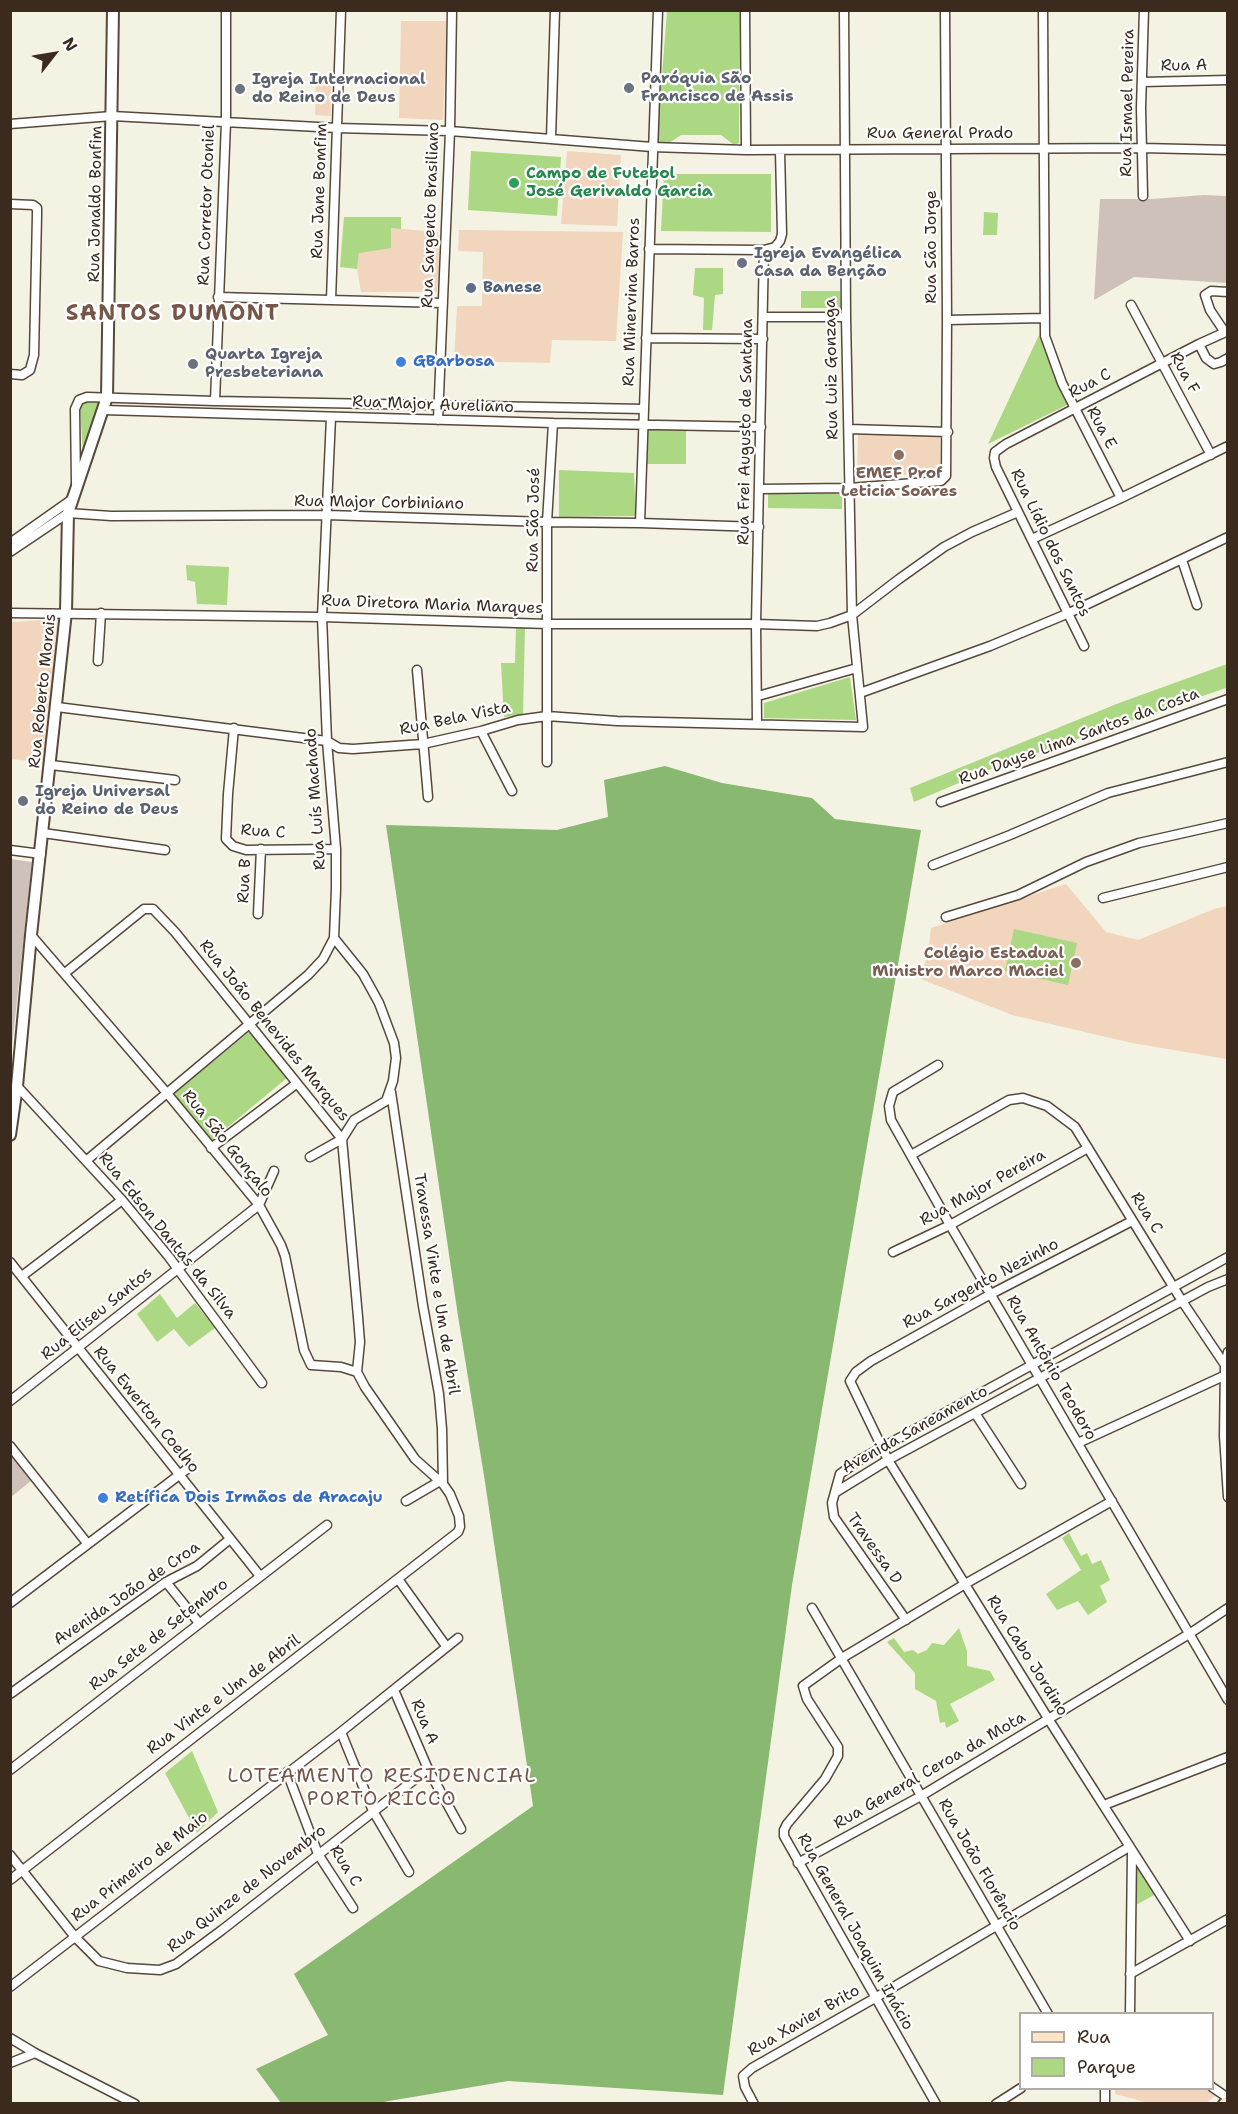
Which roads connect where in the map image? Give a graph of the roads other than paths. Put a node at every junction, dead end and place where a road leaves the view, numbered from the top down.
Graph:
1 (114, 10) edge
2 (226, 10) edge
3 (341, 10) edge
4 (452, 10) edge
5 (555, 10) edge
6 (658, 10) edge
7 (745, 10) edge
8 (844, 10) edge
9 (945, 10) edge
10 (1043, 10) edge
11 (1144, 10) edge
12 (1227, 80) edge
13 (1142, 82) junction
14 (112, 116) junction
15 (226, 122) junction
16 (10, 124) edge
17 (337, 128) junction
18 (450, 131) junction
19 (551, 138) junction
20 (652, 147) junction
21 (1045, 148) junction
22 (1142, 148) junction
23 (946, 149) junction
24 (746, 150) junction
25 (845, 150) junction
26 (1227, 150) edge
27 (780, 151) junction
28 (1143, 196) dead end
29 (10, 204) edge
30 (649, 249) junction
31 (764, 250) junction
32 (1227, 292) edge
33 (218, 297) junction
34 (331, 300) junction
35 (443, 303) junction
36 (1131, 305) dead end
37 (764, 316) junction
38 (846, 317) junction
39 (1045, 318) junction
40 (947, 320) junction
41 (1226, 331) edge
42 (646, 339) junction
43 (763, 339) junction
44 (1198, 344) junction
45 (1227, 358) edge
46 (1162, 363) junction
47 (10, 375) edge
48 (107, 397) junction
49 (215, 401) junction
50 (438, 404) junction
51 (645, 409) junction
52 (1074, 409) junction
53 (104, 410) junction
54 (331, 417) junction
55 (438, 420) junction
56 (553, 423) junction
57 (644, 425) junction
58 (761, 427) junction
59 (849, 429) junction
60 (948, 432) junction
61 (1227, 446) edge
62 (995, 452) joint
63 (1211, 455) junction
64 (76, 485) junction
65 (849, 488) junction
66 (760, 489) junction
67 (1121, 498) junction
68 (71, 500) junction
69 (1018, 512) junction
70 (68, 513) junction
71 (327, 515) junction
72 (548, 522) junction
73 (640, 522) junction
74 (759, 527) junction
75 (1227, 537) edge
76 (1032, 539) junction
77 (10, 543) edge
78 (10, 552) edge
79 (1182, 560) junction
80 (1197, 604) dead end
81 (66, 612) junction
82 (10, 613) edge
83 (101, 613) junction
84 (1069, 614) junction
85 (852, 615) junction
86 (322, 617) junction
87 (548, 624) junction
88 (756, 624) junction
89 (1084, 646) dead end
90 (98, 661) dead end
91 (857, 668) junction
92 (417, 670) dead end
93 (860, 693) junction
94 (758, 696) junction
95 (1227, 699) edge
96 (57, 707) junction
97 (547, 716) junction
98 (757, 723) junction
99 (863, 727) joint
100 (234, 728) junction
101 (481, 731) junction
102 (327, 741) junction
103 (423, 744) junction
104 (547, 762) dead end
105 (1227, 762) edge
106 (51, 765) junction
107 (175, 780) dead end
108 (512, 791) dead end
109 (428, 797) dead end
110 (941, 802) dead end
111 (1227, 823) edge
112 (43, 833) junction
113 (261, 849) junction
114 (336, 849) junction
115 (10, 850) edge
116 (165, 850) dead end
117 (41, 854) junction
118 (933, 865) dead end
119 (1227, 867) edge
120 (1103, 898) dead end
121 (258, 914) dead end
122 (946, 917) dead end
123 (31, 935) junction
124 (334, 938) junction
125 (65, 973) junction
126 (250, 1023) junction
127 (938, 1065) dead end
128 (296, 1084) junction
129 (17, 1086) junction
130 (391, 1090) junction
131 (166, 1092) junction
132 (10, 1135) edge
133 (342, 1139) junction
134 (211, 1148) junction
135 (1088, 1148) junction
136 (911, 1155) junction
137 (310, 1157) dead end
138 (87, 1160) junction
139 (274, 1171) dead end
140 (122, 1200) junction
141 (259, 1205) junction
142 (1132, 1221) junction
143 (950, 1225) junction
144 (892, 1252) dead end
145 (1227, 1257) edge
146 (10, 1262) edge
147 (177, 1269) junction
148 (22, 1276) junction
149 (1227, 1279) edge
150 (1174, 1286) junction
151 (991, 1294) junction
152 (1182, 1301) junction
153 (1109, 1323) junction
154 (1116, 1336) junction
155 (78, 1348) junction
156 (1227, 1352) edge
157 (1032, 1365) junction
158 (1226, 1371) edge
159 (357, 1372) junction
160 (1040, 1378) junction
161 (850, 1381) joint
162 (262, 1383) dead end
163 (10, 1401) edge
164 (975, 1413) junction
165 (1078, 1443) junction
166 (10, 1446) edge
167 (881, 1448) junction
168 (888, 1460) junction
169 (191, 1466) dead end
170 (179, 1474) junction
171 (441, 1482) junction
172 (1021, 1484) dead end
173 (836, 1492) junction
174 (1227, 1497) edge
175 (406, 1501) dead end
176 (1112, 1501) junction
177 (327, 1525) dead end
178 (230, 1539) junction
179 (87, 1544) junction
180 (260, 1576) junction
181 (398, 1579) junction
182 (166, 1582) junction
183 (965, 1584) junction
184 (10, 1603) edge
185 (812, 1608) dead end
186 (1227, 1608) edge
187 (906, 1620) junction
188 (200, 1623) junction
189 (1189, 1634) junction
190 (458, 1638) dead end
191 (446, 1646) junction
192 (842, 1658) junction
193 (394, 1690) junction
194 (10, 1694) edge
195 (1227, 1700) edge
196 (1049, 1720) junction
197 (341, 1732) junction
198 (1227, 1757) edge
199 (428, 1769) junction
200 (10, 1770) edge
201 (286, 1772) junction
202 (921, 1796) junction
203 (1104, 1805) junction
204 (373, 1811) junction
205 (461, 1829) dead end
206 (1130, 1849) junction
207 (318, 1854) junction
208 (10, 1855) edge
209 (798, 1863) junction
210 (22, 1872) junction
211 (409, 1872) dead end
212 (10, 1880) edge
213 (353, 1908) dead end
214 (1227, 1919) edge
215 (997, 1926) junction
216 (75, 1937) junction
217 (1190, 1941) junction
218 (1130, 1974) junction
219 (10, 1987) edge
220 (875, 1998) junction
221 (1047, 2012) edge
222 (1130, 2012) edge
223 (10, 2038) edge
224 (34, 2053) junction
225 (10, 2063) edge
226 (1019, 2089) edge
227 (1214, 2089) edge
228 (1226, 2101) edge
229 (135, 2103) edge
230 (754, 2103) edge
231 (936, 2103) edge
232 (996, 2103) edge

1 - 14 street, Rua Jonaldo Bonfim
2 - 15 street, Rua Corretor Otoniel
3 - 17 street, Rua Jane Bomfim
4 - 18 street, Rua Sargento Brasiliano
5 - 19 street
6 - 20 street, Rua Minervina Barros
7 - 24 street
8 - 25 street, Rua Luiz Gonzaga
9 - 23 street, Rua São Jorge
10 - 21 street, Rua E
11 - 13 street, Rua Ismael Pereira
12 - 13 street, Rua A
13 - 22 street, Rua Ismael Pereira
14 - 15 street, Rua General Prado
14 - 16 street, Rua General Prado
14 - 48 street, Rua Jonaldo Bonfim
15 - 17 street, Rua General Prado
15 - 33 street, Rua Corretor Otoniel
17 - 18 street, Rua General Prado
17 - 34 street, Rua Jane Bomfim
18 - 19 street, Rua General Prado
18 - 35 street, Rua Sargento Brasiliano
19 - 20 street, Rua General Prado
20 - 24 street, Rua General Prado
20 - 30 street, Rua Minervina Barros
21 - 22 street, Rua General Prado
21 - 23 street, Rua General Prado
21 - 39 street, Rua E
22 - 26 street, Rua General Prado
22 - 28 street, Rua Ismael Pereira
23 - 25 street, Rua General Prado
23 - 40 street, Rua São Jorge
24 - 27 street, Rua General Prado
25 - 27 street, Rua General Prado
25 - 38 street, Rua Luiz Gonzaga
27 - 31 street
29 - 47 street
30 - 31 street
30 - 42 street, Rua Minervina Barros
31 - 37 street, Rua Frei Augusto de Santana
32 - 41 street, Rua C
33 - 34 street
33 - 49 street, Rua Corretor Otoniel
34 - 35 street
35 - 50 street, Rua Sargento Brasiliano
36 - 46 street, Rua F
37 - 38 street
37 - 43 street, Rua Frei Augusto de Santana
38 - 59 street, Rua Luiz Gonzaga
39 - 40 street
39 - 52 street, Rua E
40 - 60 street, Rua São Jorge
41 - 44 street, Rua C
42 - 43 street
42 - 51 street, Rua Minervina Barros
43 - 58 street, Rua Frei Augusto de Santana
44 - 45 street
44 - 46 street, Rua C
46 - 52 street, Rua C
46 - 63 street, Rua F
48 - 49 street, Rua Major Aureliano
48 - 53 street
48 - 64 street, Rua Major Aureliano
49 - 50 street, Rua Major Aureliano
50 - 51 street, Rua Major Aureliano
50 - 55 street, Rua Sargento Brasiliano
51 - 57 street, Rua Minervina Barros
52 - 62 street, Rua C
52 - 67 street, Rua E
53 - 54 street, Rua Major Aureliano
53 - 64 street
54 - 55 street, Rua Major Aureliano
54 - 71 street, Rua Luís Machado
55 - 56 street, Rua Major Aureliano
56 - 57 street, Rua Major Aureliano
56 - 72 street, Rua São José
57 - 58 street, Rua Major Aureliano
57 - 73 street, Rua Minervina Barros
58 - 66 street, Rua Frei Augusto de Santana
59 - 60 street
59 - 65 street, Rua Luiz Gonzaga
60 - 65 street, Rua São Jorge
61 - 63 street
62 - 69 street, Rua Lídio dos Santos
63 - 67 street
64 - 68 street
65 - 66 street
65 - 85 street, Rua Luiz Gonzaga
66 - 74 street, Rua Frei Augusto de Santana
67 - 76 street
68 - 70 street, Rua Roberto Morais
68 - 77 street
69 - 76 street, Rua Lídio dos Santos
69 - 85 street
70 - 71 street, Rua Major Corbiniano
70 - 78 street
70 - 81 street, Rua Roberto Morais
71 - 72 street, Rua Major Corbiniano
71 - 86 street, Rua Luís Machado
72 - 73 street, Rua Major Corbiniano
72 - 87 street, Rua São José
73 - 74 street, Rua Major Corbiniano
74 - 88 street, Rua Frei Augusto de Santana
75 - 79 street
76 - 84 street, Rua Lídio dos Santos
79 - 80 street
79 - 84 street
81 - 82 street, Rua Diretora Maria Marques
81 - 83 street, Rua Diretora Maria Marques
81 - 96 street, Rua Roberto Morais
83 - 86 street, Rua Diretora Maria Marques
83 - 90 street
84 - 89 street, Rua Lídio dos Santos
84 - 93 street
85 - 88 street, Rua Diretora Maria Marques
85 - 91 street, Rua Luiz Gonzaga
86 - 87 street, Rua Diretora Maria Marques
86 - 102 street, Rua Luís Machado
87 - 88 street, Rua Diretora Maria Marques
87 - 97 street, Rua São José
88 - 94 street, Rua Frei Augusto de Santana
91 - 93 street, Rua Luiz Gonzaga
91 - 94 street
92 - 103 street
93 - 99 street, Rua Luiz Gonzaga
94 - 98 street, Rua Frei Augusto de Santana
95 - 110 street, Rua Dayse Lima Santos da Costa
96 - 100 street, Rua Bela Vista
96 - 106 street, Rua Roberto Morais
97 - 98 street, Rua Bela Vista
97 - 101 street, Rua Bela Vista
97 - 104 street, Rua São José
98 - 99 street, Rua Bela Vista
100 - 102 street, Rua Bela Vista
100 - 113 street, Rua C
101 - 103 street, Rua Bela Vista
101 - 108 street
102 - 103 street, Rua Bela Vista
102 - 114 street, Rua Luís Machado
103 - 109 street
105 - 118 street
106 - 107 street
106 - 112 street, Rua Roberto Morais
111 - 122 street
112 - 116 street
112 - 117 street, Rua Roberto Morais
113 - 114 street, Rua C
113 - 121 street, Rua B
114 - 124 street, Rua Luís Machado
115 - 117 street
117 - 123 street, Rua Roberto Morais
119 - 120 street
123 - 125 street, Rua São Gonçalo
123 - 129 street, Rua Roberto Morais
124 - 126 street
124 - 130 street
125 - 126 street, Rua João Benevides Marques
125 - 131 street, Rua São Gonçalo
126 - 128 street, Rua João Benevides Marques
126 - 131 street
127 - 136 street, Rua Antônio Teodoro
128 - 133 street, Rua João Benevides Marques
128 - 134 street
129 - 132 street, Rua Roberto Morais
129 - 138 street, Rua Edson Dantas da Silva
130 - 133 street
130 - 171 street, Travessa Vinte e Um de Abril
131 - 134 street, Rua São Gonçalo
131 - 138 street
133 - 137 street
133 - 159 street, Rua João Benevides Marques
134 - 141 street, Rua São Gonçalo
135 - 136 street, Rua C
135 - 142 street, Rua C
135 - 143 street, Rua Major Pereira
136 - 143 street, Rua Antônio Teodoro
138 - 140 street, Rua Edson Dantas da Silva
139 - 141 street
140 - 147 street, Rua Edson Dantas da Silva
140 - 148 street
141 - 147 street, Rua Eliseu Santos
141 - 159 street, Rua São Gonçalo
142 - 150 street, Rua C
142 - 151 street, Rua Sargento Nezinho
143 - 144 street, Rua Major Pereira
143 - 151 street, Rua Antônio Teodoro
145 - 150 street, Avenida Saneamento
146 - 148 street, Rua Ewerton Coelho
147 - 155 street, Rua Eliseu Santos
147 - 162 street, Rua Edson Dantas da Silva
148 - 155 street, Rua Ewerton Coelho
149 - 152 street, Avenida Saneamento
150 - 152 street, Rua C
150 - 153 street, Avenida Saneamento
151 - 157 street, Rua Antônio Teodoro
151 - 161 street, Rua Sargento Nezinho
152 - 154 street, Avenida Saneamento
152 - 158 street, Rua C
153 - 154 street
153 - 157 street, Avenida Saneamento
154 - 160 street, Avenida Saneamento
155 - 163 street, Rua Eliseu Santos
155 - 170 street, Rua Ewerton Coelho
156 - 158 street
157 - 160 street, Rua Antônio Teodoro
157 - 167 street, Avenida Saneamento
158 - 165 street
158 - 174 street
159 - 171 street
160 - 164 street, Avenida Saneamento
160 - 165 street, Rua Antônio Teodoro
161 - 167 street, Rua Cabo Jordino
164 - 168 street, Avenida Saneamento
164 - 172 street
165 - 176 street, Rua Antônio Teodoro
166 - 179 street
167 - 168 street, Rua Cabo Jordino
167 - 173 street, Avenida Saneamento
168 - 173 street, Avenida Saneamento
168 - 183 street, Rua Cabo Jordino
169 - 170 street
170 - 178 street, Rua Ewerton Coelho
170 - 179 street
171 - 175 street
171 - 181 street, Rua Vinte e Um de Abril
173 - 187 street, Travessa D
176 - 183 street
176 - 189 street, Rua Antônio Teodoro
177 - 180 street, Rua Sete de Setembro
178 - 180 street, Rua Ewerton Coelho
178 - 182 street, Avenida João de Croa
179 - 184 street
180 - 188 street, Rua Sete de Setembro
181 - 191 street
181 - 210 street, Rua Vinte e Um de Abril
182 - 188 street
182 - 194 street, Avenida João de Croa
183 - 187 street
183 - 196 street, Rua Cabo Jordino
185 - 192 street, Rua João Florêncio
186 - 189 street, Rua General Ceroa da Mota
187 - 192 street
188 - 200 street, Rua Sete de Setembro
189 - 195 street, Rua Antônio Teodoro
189 - 196 street, Rua General Ceroa da Mota
190 - 191 street, Rua Primeiro de Maio
191 - 193 street, Rua Primeiro de Maio
192 - 202 street, Rua João Florêncio
192 - 209 street, Rua General Joaquim Inácio
193 - 197 street, Rua Primeiro de Maio
193 - 199 street, Rua A
196 - 202 street, Rua General Ceroa da Mota
196 - 203 street, Rua Cabo Jordino
197 - 201 street, Rua Primeiro de Maio
197 - 204 street
198 - 203 street
199 - 204 street, Rua Quinze de Novembro
199 - 205 street, Rua A
201 - 207 street, Rua C
201 - 216 street, Rua Primeiro de Maio
202 - 209 street, Rua General Ceroa da Mota
202 - 215 street, Rua João Florêncio
203 - 206 street, Rua Cabo Jordino
204 - 207 street, Rua Quinze de Novembro
204 - 211 street
206 - 215 street, Rua Xavier Brito
206 - 217 street, Rua Cabo Jordino
206 - 218 street
207 - 213 street, Rua C
207 - 216 street, Rua Quinze de Novembro
208 - 210 street
209 - 220 street, Rua General Joaquim Inácio
210 - 212 street, Rua Vinte e Um de Abril
210 - 216 street
214 - 217 street
215 - 220 street, Rua Xavier Brito
215 - 221 street, Rua João Florêncio
216 - 219 street, Rua Primeiro de Maio
217 - 218 street
218 - 222 street
220 - 230 street, Rua Xavier Brito
220 - 231 street, Rua General Joaquim Inácio
223 - 224 street
224 - 225 street
224 - 229 street
226 - 232 street
227 - 228 street

